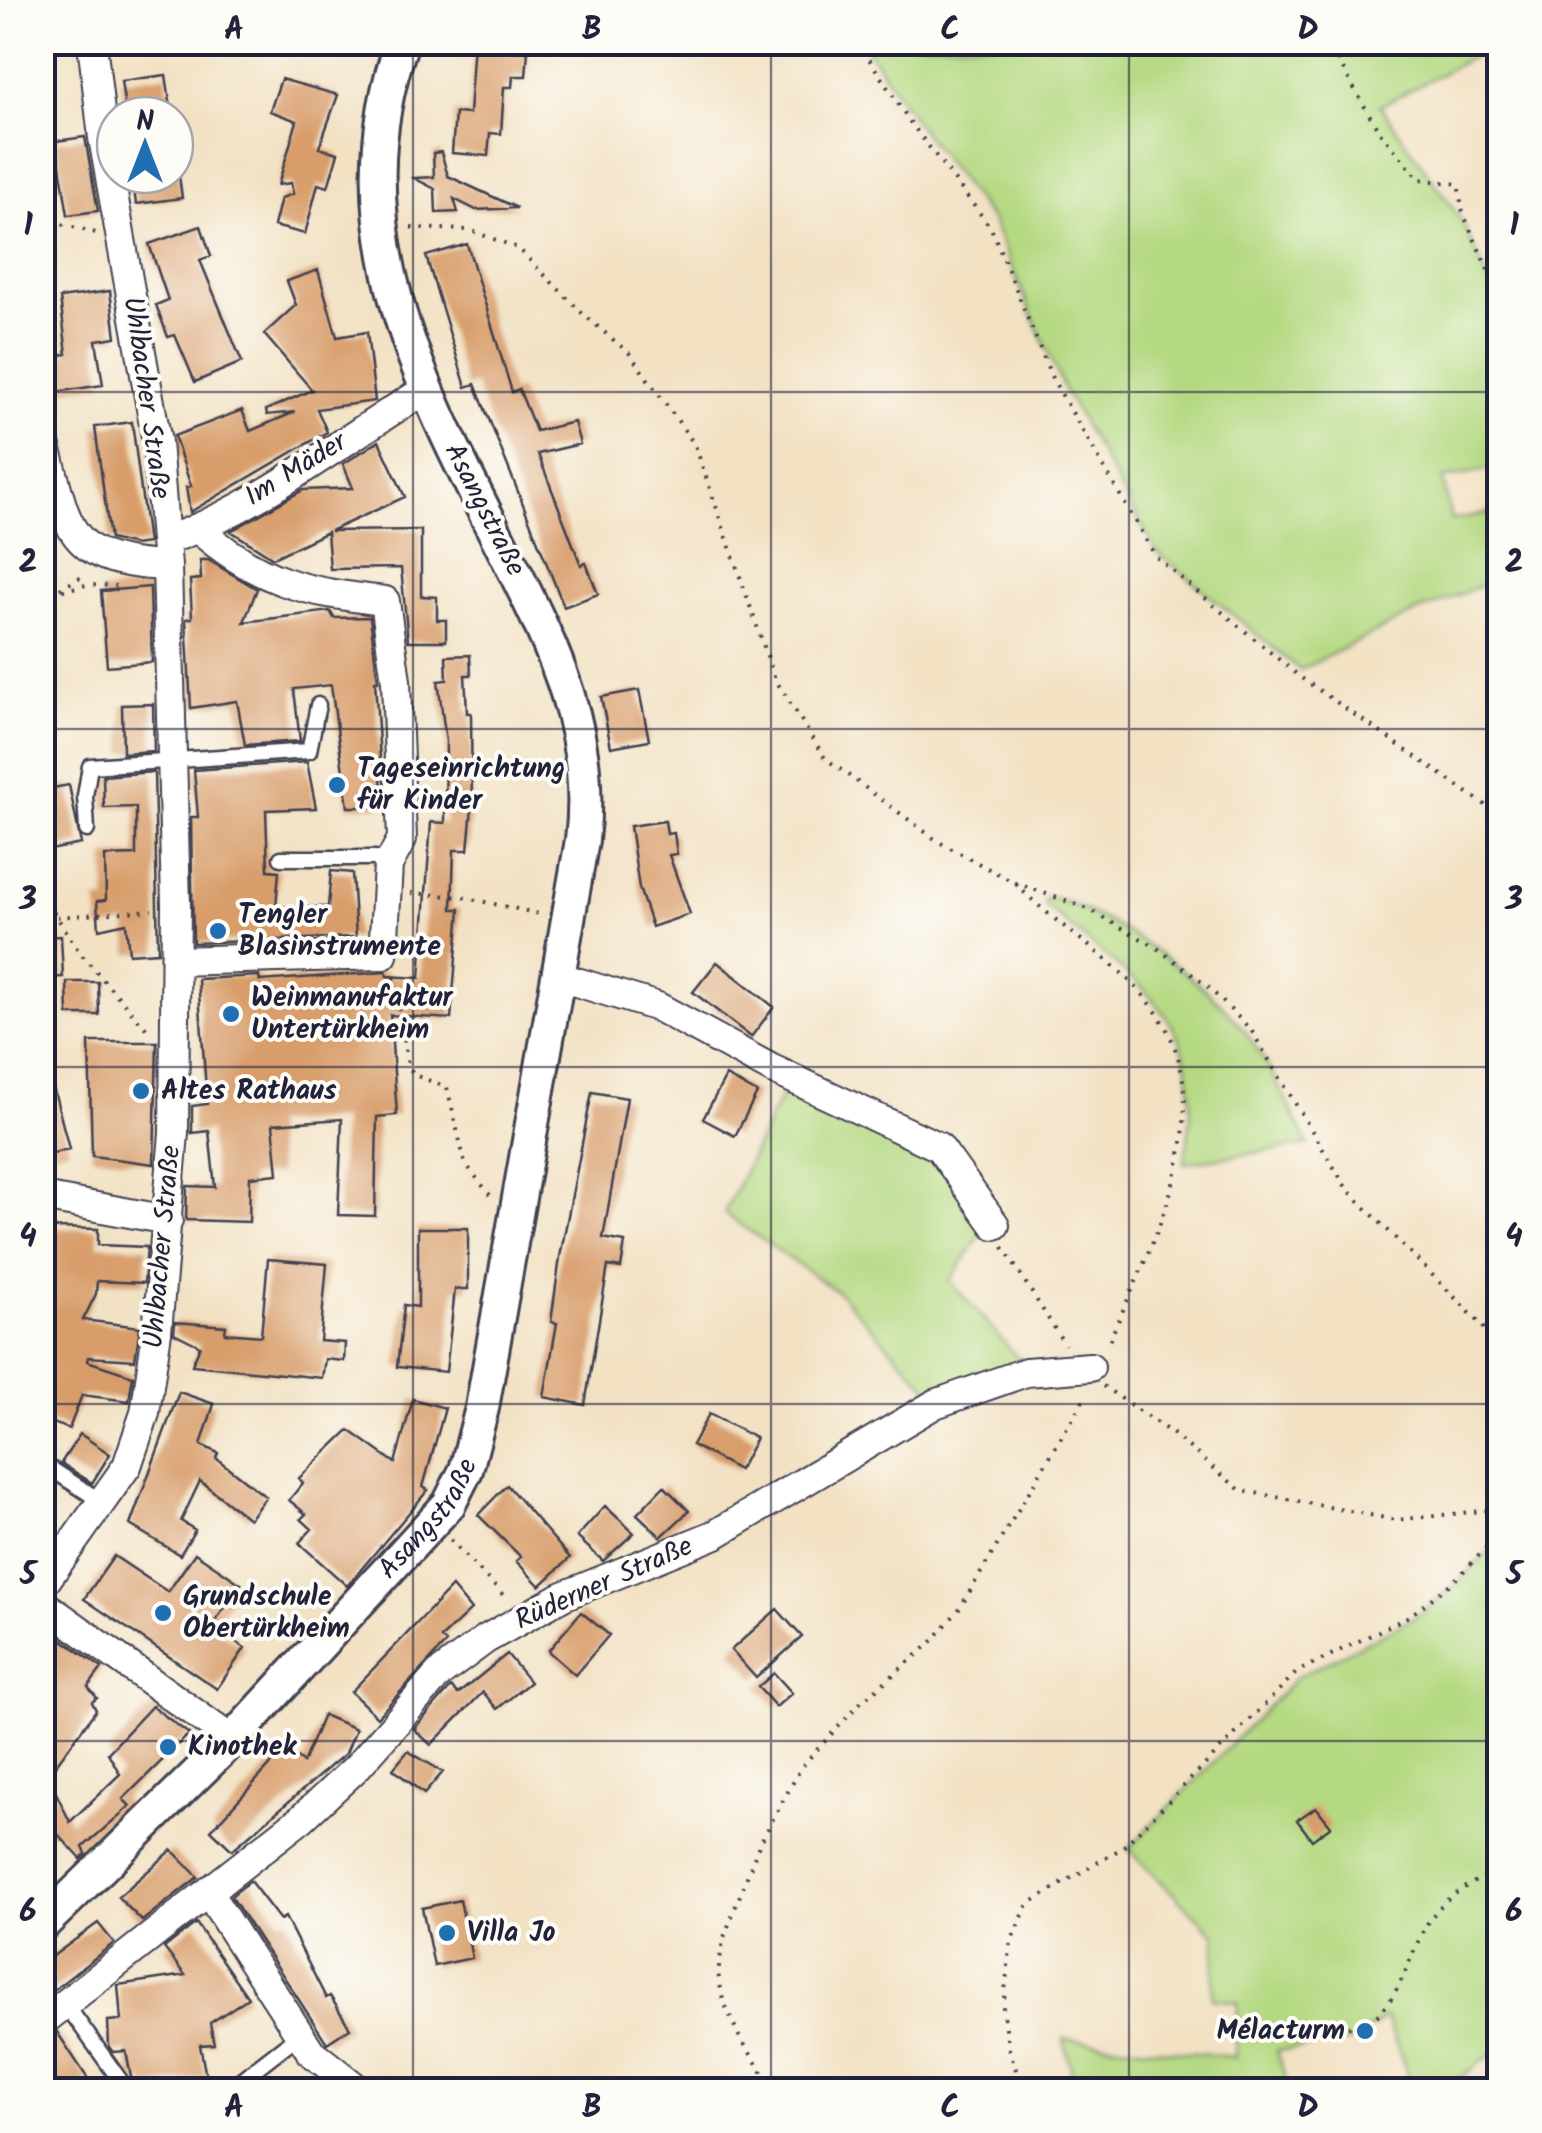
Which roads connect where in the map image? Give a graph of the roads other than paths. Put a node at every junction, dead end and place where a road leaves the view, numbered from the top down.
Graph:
1 (92, 42) edge
2 (402, 42) edge
3 (424, 391) junction
4 (42, 433) edge
5 (197, 528) junction
6 (166, 554) junction
7 (318, 705) dead end
8 (172, 757) junction
9 (87, 830) dead end
10 (281, 858) dead end
11 (388, 865) junction
12 (176, 961) junction
13 (557, 976) junction
14 (42, 1196) edge
15 (168, 1220) junction
16 (995, 1225) road end
17 (1086, 1370) road end
18 (42, 1463) edge
19 (102, 1502) junction
20 (42, 1586) edge
21 (42, 1603) edge
22 (232, 1740) junction
23 (208, 1894) junction
24 (42, 1925) edge
25 (66, 2006) junction
26 (42, 2022) edge
27 (300, 2034) junction
28 (238, 2082) dead end
29 (127, 2090) edge
30 (359, 2090) edge

1 - 6 street, Uhlbacher Straße
2 - 3 street, Asangstraße
3 - 5 street, Im Mäder
3 - 13 street, Asangstraße
4 - 6 street
5 - 6 street, Im Mäder
5 - 11 street
6 - 8 street, Uhlbacher Straße
7 - 8 lane
8 - 9 lane
8 - 12 street, Uhlbacher Straße
10 - 11 lane
11 - 12 street
12 - 15 street, Uhlbacher Straße
13 - 16 street
13 - 22 street, Asangstraße
14 - 15 street
15 - 19 street, Uhlbacher Straße
17 - 23 street, Rüderner Straße
18 - 19 lane
19 - 20 street, Uhlbacher Straße
21 - 22 street
22 - 24 street, Asangstraße
23 - 25 street, Rüderner Straße
23 - 27 street
25 - 26 street, Rüderner Straße
25 - 29 lane
27 - 28 lane
27 - 30 street

